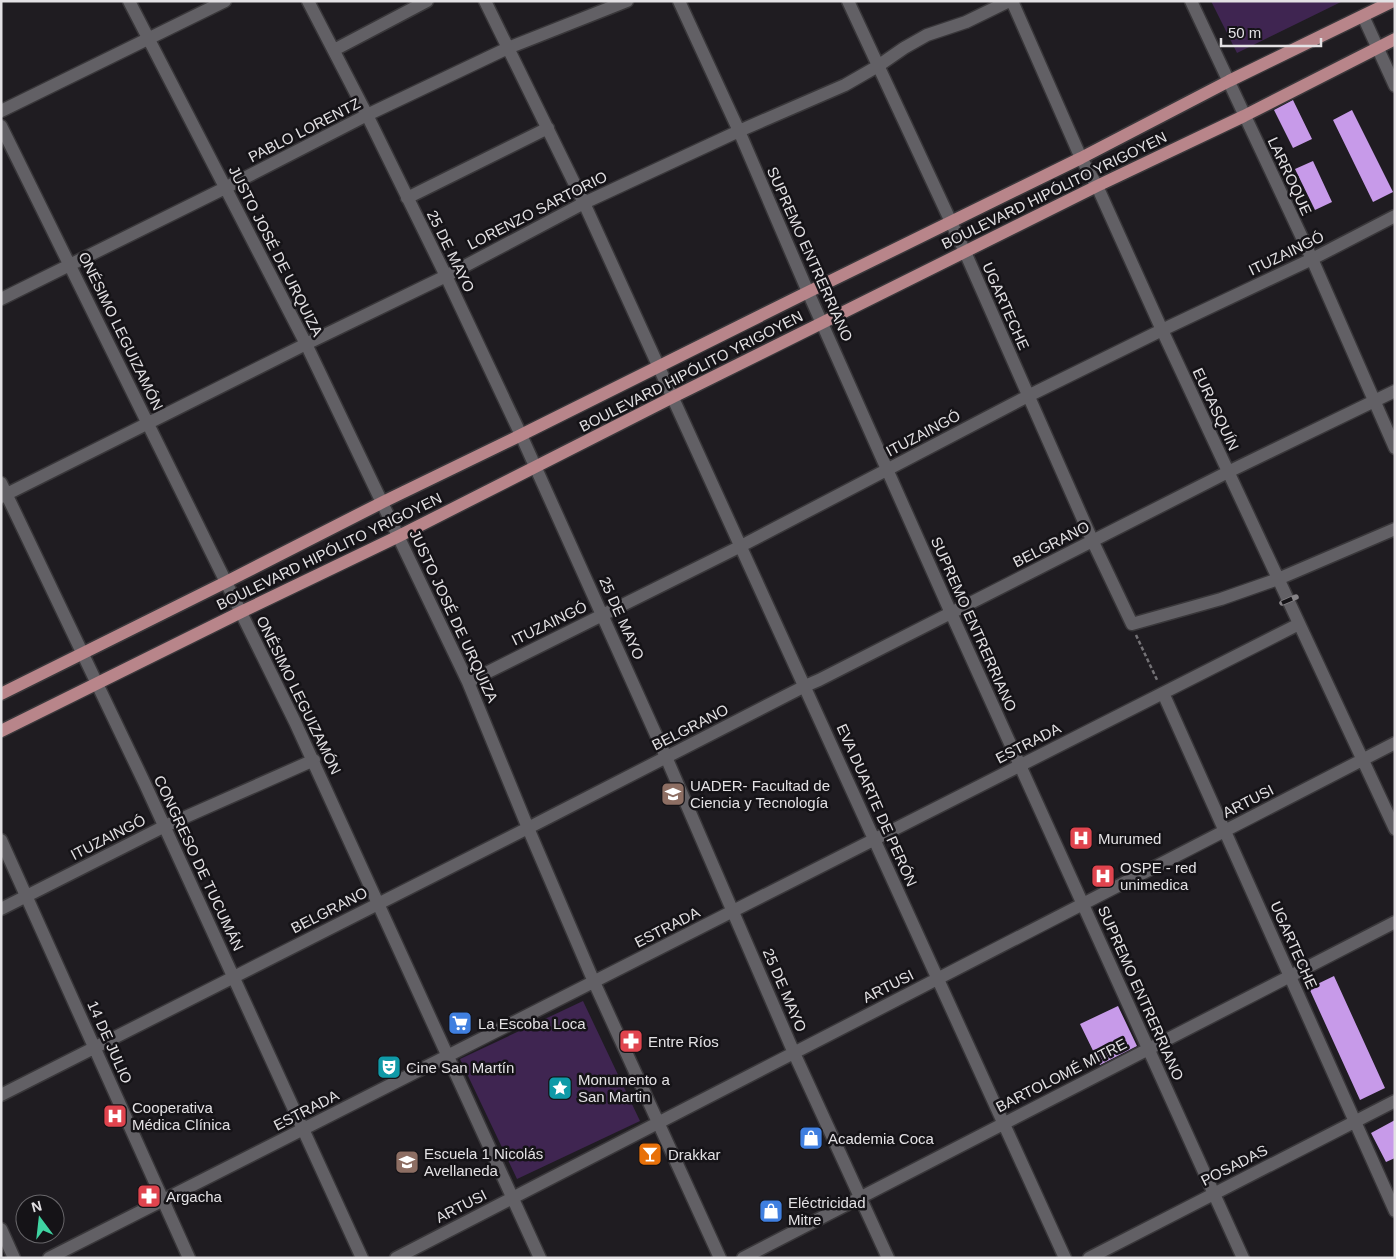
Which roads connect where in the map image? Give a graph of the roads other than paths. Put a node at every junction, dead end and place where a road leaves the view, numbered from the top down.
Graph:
1 (129, 1) edge
2 (225, 1) edge
3 (308, 1) edge
4 (427, 1) edge
5 (485, 1) edge
6 (627, 1) edge
7 (680, 1) edge
8 (848, 1) edge
9 (1010, 1) edge
10 (1190, 1) edge
11 (1393, 1) edge
12 (1363, 16) junction
13 (148, 39) junction
14 (1395, 39) edge
15 (508, 48) junction
16 (1377, 48) junction
17 (334, 50) junction
18 (878, 66) junction
19 (1229, 81) junction
20 (1395, 86) edge
21 (1, 111) edge
22 (367, 115) junction
23 (1244, 116) junction
24 (1, 126) edge
25 (548, 128) junction
26 (739, 131) junction
27 (1081, 158) junction
28 (1097, 186) junction
29 (225, 188) junction
30 (407, 198) junction
31 (584, 203) junction
32 (1395, 216) edge
33 (950, 222) junction
34 (965, 252) junction
35 (1312, 259) junction
36 (70, 265) junction
37 (446, 276) junction
38 (808, 292) junction
39 (1, 299) edge
40 (823, 323) junction
41 (1162, 330) junction
42 (306, 344) junction
43 (659, 366) junction
44 (1395, 391) edge
45 (1028, 396) junction
46 (673, 397) junction
47 (1375, 402) junction
48 (148, 424) junction
49 (521, 435) junction
50 (1395, 448) edge
51 (536, 467) junction
52 (887, 470) junction
53 (1228, 472) junction
54 (3, 491) edge
55 (382, 502) junction
56 (1395, 529) edge
57 (399, 536) junction
58 (1093, 542) junction
59 (741, 546) junction
60 (1278, 580) junction
61 (226, 582) junction
62 (240, 612) junction
63 (950, 613) junction
64 (603, 615) junction
65 (1299, 624) junction
66 (83, 654) junction
67 (468, 682) junction
68 (97, 683) junction
69 (805, 686) junction
70 (1163, 693) junction
71 (1, 694) edge
72 (1, 731) edge
73 (1395, 743) edge
74 (666, 757) junction
75 (314, 760) junction
76 (1363, 760) junction
77 (1021, 765) junction
78 (165, 826) junction
79 (528, 828) junction
80 (1395, 829) edge
81 (1225, 831) junction
82 (875, 839) junction
83 (1, 840) edge
84 (27, 897) junction
85 (379, 904) junction
86 (1083, 904) junction
87 (1, 909) edge
88 (733, 911) junction
89 (1395, 922) edge
90 (234, 976) junction
91 (1290, 976) junction
92 (938, 979) junction
93 (594, 982) junction
94 (95, 1048) junction
95 (1148, 1048) junction
96 (794, 1053) junction
97 (448, 1056) junction
98 (1, 1095) edge
99 (1395, 1100) edge
100 (1355, 1121) junction
101 (658, 1123) junction
102 (1004, 1123) junction
103 (304, 1129) junction
104 (1214, 1193) junction
105 (860, 1197) junction
106 (513, 1198) junction
107 (163, 1200) junction
108 (1395, 1211) edge
109 (1, 1229) edge
110 (14, 1258) edge
111 (49, 1258) edge
112 (189, 1258) edge
113 (362, 1258) edge
114 (396, 1258) edge
115 (540, 1258) edge
116 (720, 1258) edge
117 (743, 1258) edge
118 (888, 1258) edge
119 (1065, 1258) edge
120 (1089, 1258) edge
121 (1244, 1258) edge

1 - 13 street, JUSTO JOSÉ DE URQUIZA
2 - 13 street
3 - 17 street, 25 DE MAYO
4 - 17 street
5 - 15 street, EVA DUARTE DE PERÓN
6 - 15 street, PABLO LORENTZ
7 - 26 street, SUPREMO ENTRERRIANO
8 - 18 street, UGARTECHE
9 - 18 street, LORENZO SARTORIO
9 - 27 street, EURASQUÍN
10 - 19 street, LARROQUE
11 - 12 main road, BOULEVARD HIPÓLITO YRIGOYEN
12 - 16 street
12 - 19 main road, BOULEVARD HIPÓLITO YRIGOYEN
13 - 21 street
13 - 29 street, JUSTO JOSÉ DE URQUIZA
14 - 16 main road, BOULEVARD HIPÓLITO YRIGOYEN
15 - 22 street, PABLO LORENTZ
15 - 25 street, EVA DUARTE DE PERÓN
16 - 20 street
16 - 23 main road, BOULEVARD HIPÓLITO YRIGOYEN
17 - 22 street, 25 DE MAYO
18 - 26 street, LORENZO SARTORIO
18 - 33 street, UGARTECHE
19 - 23 street, LARROQUE
19 - 27 main road, BOULEVARD HIPÓLITO YRIGOYEN
22 - 29 street, PABLO LORENTZ
22 - 30 street, 25 DE MAYO
23 - 28 main road, BOULEVARD HIPÓLITO YRIGOYEN
23 - 35 street, LARROQUE
24 - 36 street, ONÉSIMO LEGUIZAMÓN
25 - 30 street
25 - 31 street, EVA DUARTE DE PERÓN
26 - 31 street, LORENZO SARTORIO
26 - 38 street, SUPREMO ENTRERRIANO
27 - 28 street, EURASQUÍN
27 - 33 main road, BOULEVARD HIPÓLITO YRIGOYEN
28 - 34 main road, BOULEVARD HIPÓLITO YRIGOYEN
28 - 41 street, EURASQUÍN
29 - 36 street, PABLO LORENTZ
29 - 42 street, JUSTO JOSÉ DE URQUIZA
30 - 37 street, 25 DE MAYO
31 - 37 street, LORENZO SARTORIO
31 - 43 street, EVA DUARTE DE PERÓN
32 - 35 street, ITUZAINGÓ
33 - 34 street, UGARTECHE
33 - 38 main road, BOULEVARD HIPÓLITO YRIGOYEN
34 - 40 main road, BOULEVARD HIPÓLITO YRIGOYEN
34 - 45 street, UGARTECHE
35 - 41 street, ITUZAINGÓ
35 - 47 street, LARROQUE
36 - 39 street, PABLO LORENTZ
36 - 48 street, ONÉSIMO LEGUIZAMÓN
37 - 42 street, LORENZO SARTORIO
37 - 49 street, 25 DE MAYO
38 - 40 street, SUPREMO ENTRERRIANO
38 - 43 main road, BOULEVARD HIPÓLITO YRIGOYEN
40 - 46 main road, BOULEVARD HIPÓLITO YRIGOYEN
40 - 52 street, SUPREMO ENTRERRIANO
41 - 45 street, ITUZAINGÓ
41 - 53 street, EURASQUÍN
42 - 48 street, LORENZO SARTORIO
42 - 55 street, JUSTO JOSÉ DE URQUIZA
43 - 46 street, EVA DUARTE DE PERÓN
43 - 49 main road, BOULEVARD HIPÓLITO YRIGOYEN
44 - 47 street, BELGRANO
45 - 52 street, ITUZAINGÓ
45 - 58 street, UGARTECHE
46 - 51 main road, BOULEVARD HIPÓLITO YRIGOYEN
46 - 59 street, EVA DUARTE DE PERÓN
47 - 50 street, LARROQUE
47 - 53 street, BELGRANO
48 - 54 street, LORENZO SARTORIO
48 - 61 street, ONÉSIMO LEGUIZAMÓN
49 - 51 street, 25 DE MAYO
49 - 55 main road, BOULEVARD HIPÓLITO YRIGOYEN
51 - 57 main road, BOULEVARD HIPÓLITO YRIGOYEN
51 - 64 street, 25 DE MAYO
52 - 59 street, ITUZAINGÓ
52 - 63 street, SUPREMO ENTRERRIANO
53 - 58 street, BELGRANO
53 - 60 street, EURASQUÍN
54 - 66 street, CONGRESO DE TUCUMÁN
55 - 57 street, JUSTO JOSÉ DE URQUIZA
55 - 61 main road, BOULEVARD HIPÓLITO YRIGOYEN
56 - 60 street
57 - 62 main road, BOULEVARD HIPÓLITO YRIGOYEN
57 - 67 street, JUSTO JOSÉ DE URQUIZA
58 - 60 street, UGARTECHE
58 - 63 street, BELGRANO
59 - 64 street, ITUZAINGÓ
59 - 69 street, EVA DUARTE DE PERÓN
60 - 65 street, EURASQUÍN
61 - 62 street, ONÉSIMO LEGUIZAMÓN
61 - 66 main road, BOULEVARD HIPÓLITO YRIGOYEN
62 - 68 main road, BOULEVARD HIPÓLITO YRIGOYEN
62 - 75 street, ONÉSIMO LEGUIZAMÓN
63 - 69 street, BELGRANO
63 - 77 street, SUPREMO ENTRERRIANO
64 - 67 street, ITUZAINGÓ
64 - 74 street, 25 DE MAYO
65 - 70 street, ESTRADA
65 - 76 street, EURASQUÍN
66 - 68 street, CONGRESO DE TUCUMÁN
66 - 71 main road, BOULEVARD HIPÓLITO YRIGOYEN
67 - 79 street, JUSTO JOSÉ DE URQUIZA
68 - 72 main road, BOULEVARD HIPÓLITO YRIGOYEN
68 - 78 street, CONGRESO DE TUCUMÁN
69 - 74 street, BELGRANO
69 - 82 street, EVA DUARTE DE PERÓN
70 - 77 street, ESTRADA
70 - 81 street, UGARTECHE
73 - 76 street, ARTUSI
74 - 79 street, BELGRANO
74 - 88 street, 25 DE MAYO
75 - 78 street, ITUZAINGÓ
75 - 85 street, ONÉSIMO LEGUIZAMÓN
76 - 80 street, EURASQUÍN
76 - 81 street, ARTUSI
77 - 82 street, ESTRADA
77 - 86 street, SUPREMO ENTRERRIANO
78 - 84 street, ITUZAINGÓ
78 - 90 street, CONGRESO DE TUCUMÁN
79 - 85 street, BELGRANO
79 - 93 street, JUSTO JOSÉ DE URQUIZA
81 - 86 street, ARTUSI
81 - 91 street, UGARTECHE
82 - 88 street, ESTRADA
82 - 92 street, EVA DUARTE DE PERÓN
83 - 84 street, 14 DE JULIO
84 - 87 street, ITUZAINGÓ
84 - 94 street, 14 DE JULIO
85 - 90 street, BELGRANO
85 - 97 street, ONÉSIMO LEGUIZAMÓN
86 - 92 street, ARTUSI
86 - 95 street, SUPREMO ENTRERRIANO
88 - 93 street, ESTRADA
88 - 96 street, 25 DE MAYO
89 - 91 street, BARTOLOMÉ MITRE
90 - 94 street, BELGRANO
90 - 103 street, CONGRESO DE TUCUMÁN
91 - 95 street, BARTOLOMÉ MITRE
91 - 100 street, UGARTECHE
92 - 96 street, ARTUSI
92 - 102 street, EVA DUARTE DE PERÓN
93 - 97 street, ESTRADA
93 - 101 street, JUSTO JOSÉ DE URQUIZA
94 - 98 street, BELGRANO
94 - 107 street, 14 DE JULIO
95 - 102 street, BARTOLOMÉ MITRE
95 - 104 street, SUPREMO ENTRERRIANO
96 - 101 street, ARTUSI
96 - 105 street, 25 DE MAYO
97 - 103 street, ESTRADA
97 - 106 street, ONÉSIMO LEGUIZAMÓN
99 - 100 street, POSADAS
100 - 104 street, POSADAS
100 - 108 street, UGARTECHE
101 - 106 street, ARTUSI
101 - 116 street, JUSTO JOSÉ DE URQUIZA
102 - 105 street, BARTOLOMÉ MITRE
102 - 119 street, EVA DUARTE DE PERÓN
103 - 107 street, ESTRADA
103 - 113 street, CONGRESO DE TUCUMÁN
104 - 120 street, POSADAS
104 - 121 street, SUPREMO ENTRERRIANO
105 - 117 street, BARTOLOMÉ MITRE
105 - 118 street, 25 DE MAYO
106 - 114 street, ARTUSI
106 - 115 street, ONÉSIMO LEGUIZAMÓN
107 - 111 street, ESTRADA
107 - 112 street, 14 DE JULIO
109 - 110 street

